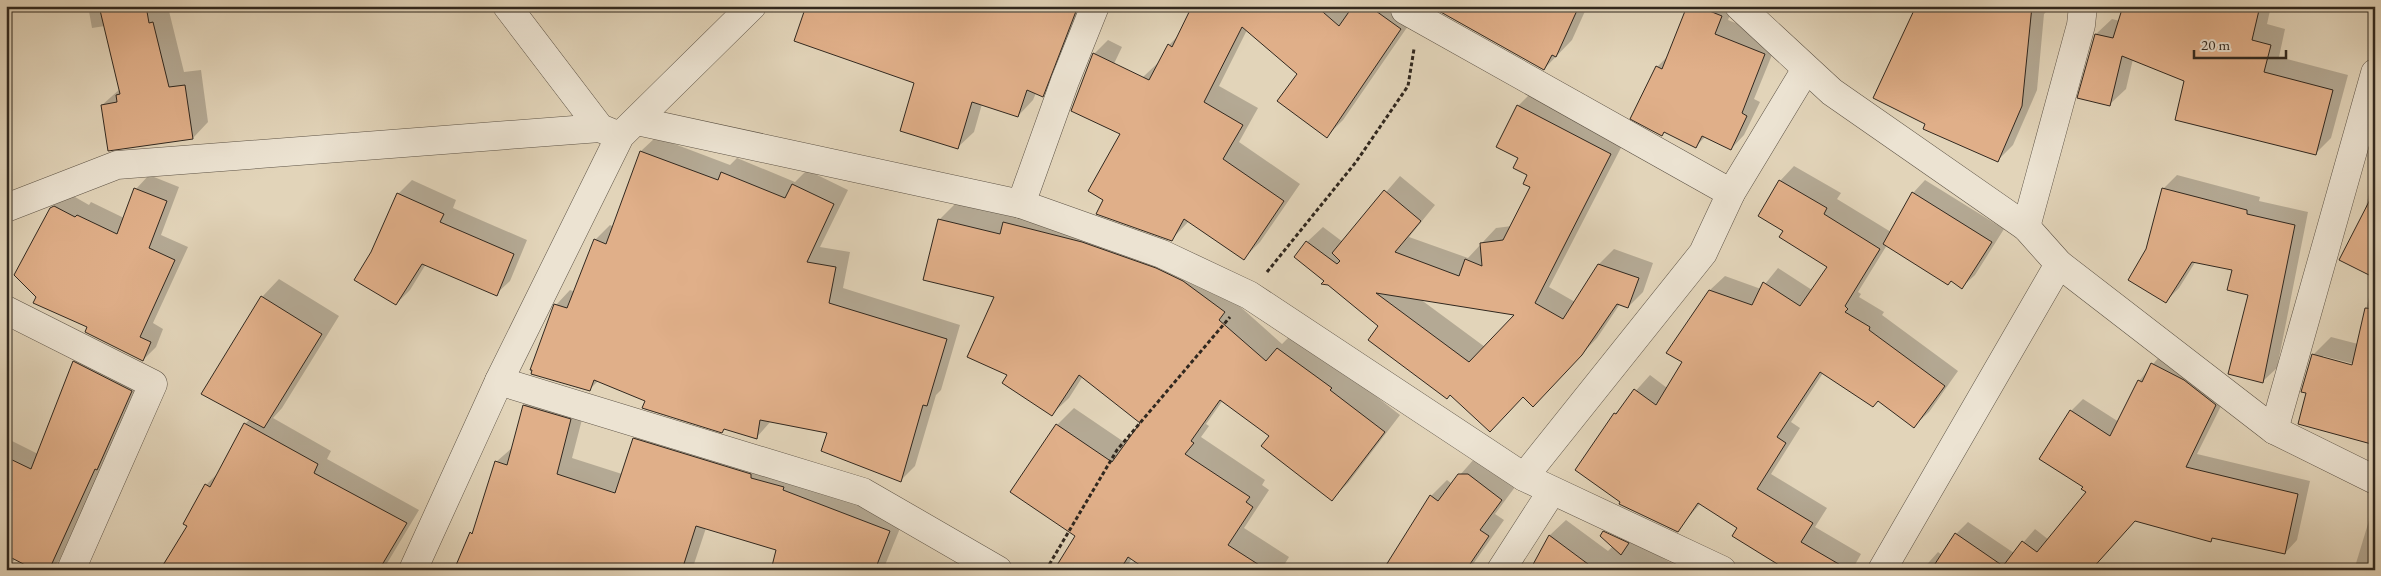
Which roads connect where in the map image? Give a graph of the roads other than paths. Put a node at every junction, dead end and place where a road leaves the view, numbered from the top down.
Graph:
1 (507, 6) edge
2 (752, 6) edge
3 (1095, 6) edge
4 (1739, 6) edge
5 (2083, 6) edge
6 (1405, 10) dead end
7 (1766, 19) edge
8 (1806, 69) junction
9 (2375, 74) edge
10 (619, 128) junction
11 (1732, 193) junction
12 (1021, 204) junction
13 (6, 208) edge
14 (2026, 227) junction
15 (2059, 264) junction
16 (6, 310) edge
17 (499, 381) junction
18 (2274, 430) junction
19 (1524, 476) junction
20 (2375, 480) edge
21 (1552, 491) junction
22 (71, 570) edge
23 (412, 570) edge
24 (998, 570) edge
25 (1501, 570) edge
26 (1722, 570) edge
27 (1882, 570) edge

1 - 10 street
2 - 10 street
3 - 12 street
4 - 7 street
5 - 14 street
6 - 11 street
7 - 8 street
8 - 11 street
8 - 14 street
9 - 18 street
10 - 12 street
10 - 13 street
10 - 17 street
11 - 19 street
12 - 19 street
14 - 15 street
15 - 18 street
15 - 27 street
16 - 22 street
17 - 23 street
17 - 24 street
18 - 20 street
19 - 21 street
21 - 25 street
21 - 26 street

